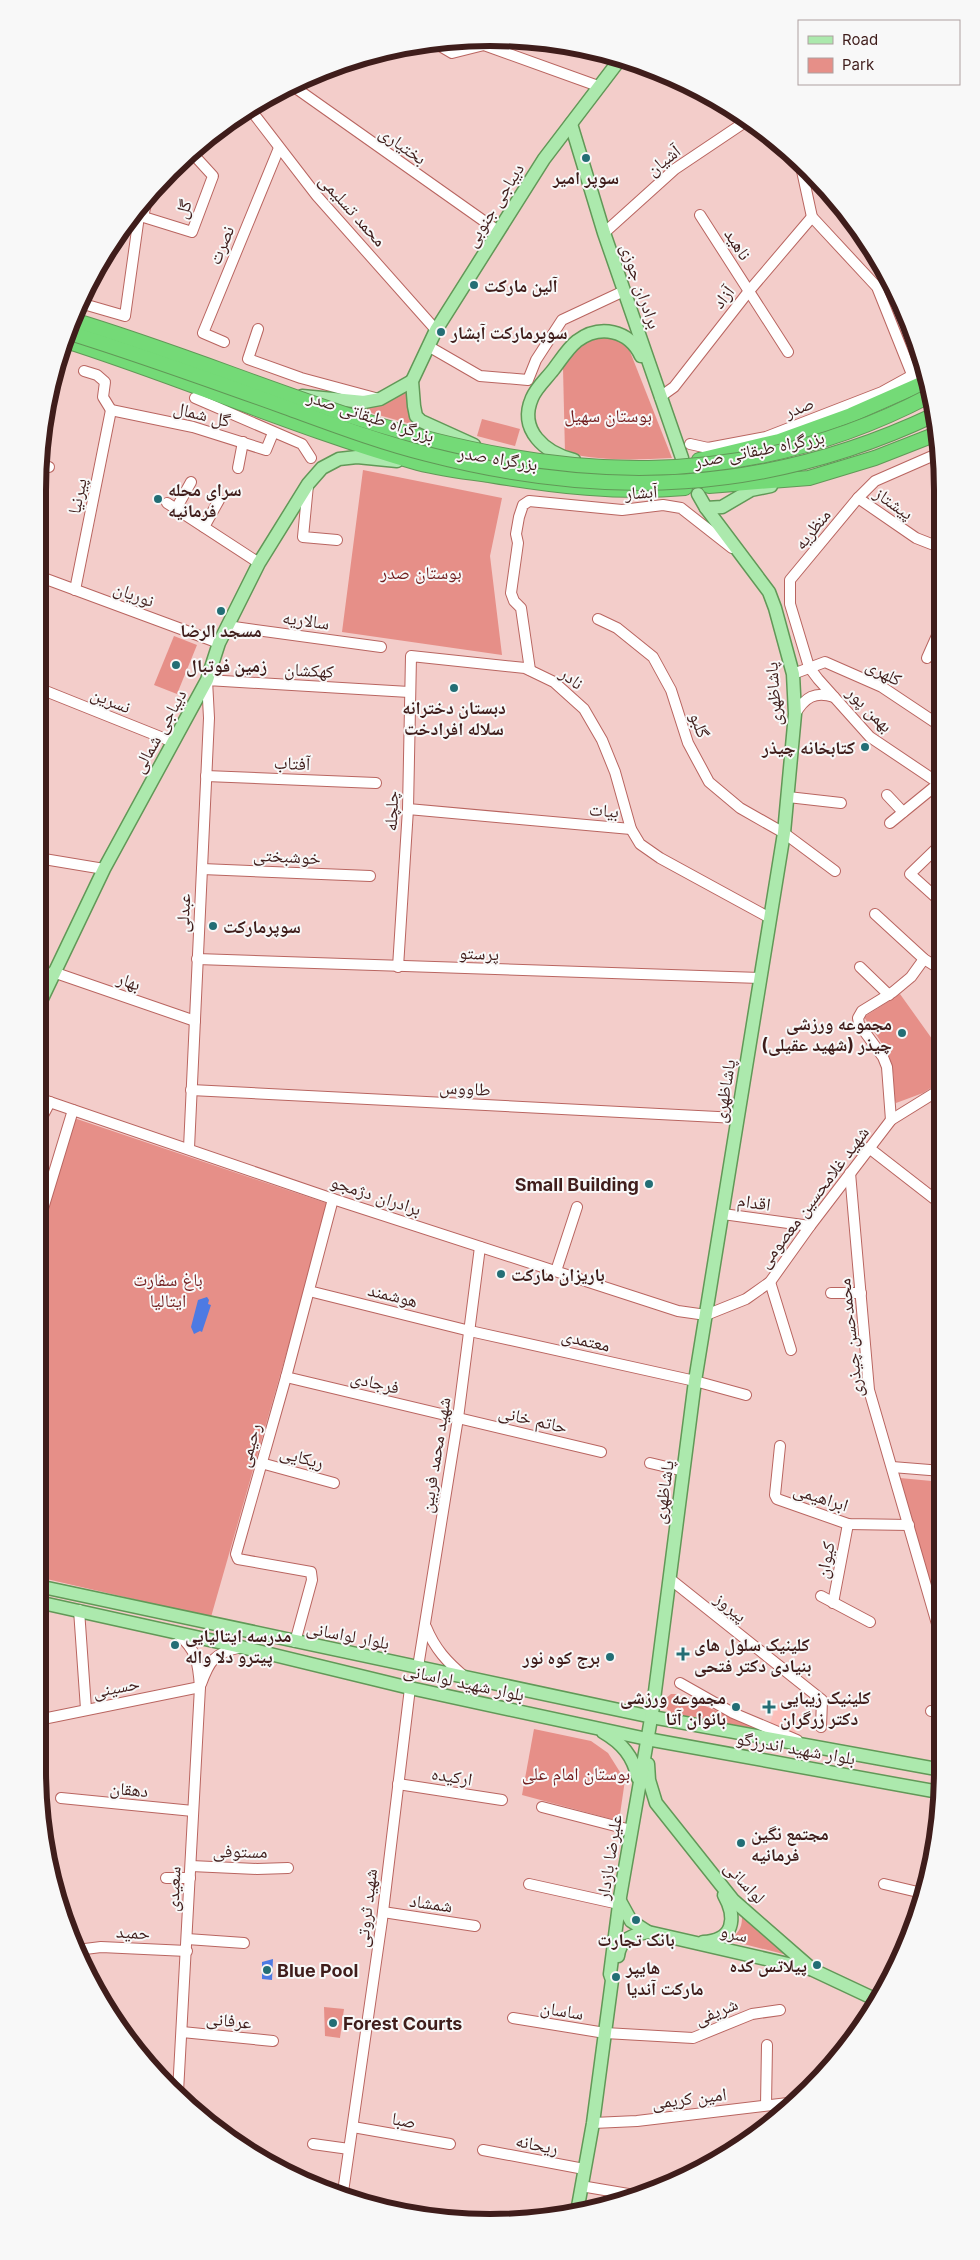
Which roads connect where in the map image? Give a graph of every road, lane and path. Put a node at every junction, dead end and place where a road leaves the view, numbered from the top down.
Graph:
1 (495, 46) edge
2 (470, 47) edge
3 (445, 49) edge
4 (616, 64) edge
5 (598, 86) junction
6 (298, 90) edge
7 (254, 114) edge
8 (571, 124) junction
9 (742, 124) edge
10 (279, 148) junction
11 (196, 157) edge
12 (803, 175) edge
13 (700, 215) dead end
14 (141, 217) edge
15 (812, 217) junction
16 (137, 221) edge
17 (498, 231) junction
18 (604, 233) junction
19 (624, 291) junction
20 (749, 291) junction
21 (87, 306) edge
22 (80, 321) edge
23 (80, 321) edge
24 (258, 329) dead end
25 (436, 330) junction
26 (75, 334) edge
27 (224, 342) dead end
28 (72, 343) edge
29 (428, 346) junction
30 (788, 352) dead end
31 (84, 371) dead end
32 (919, 380) edge
33 (412, 381) junction
34 (301, 396) junction
35 (660, 397) junction
36 (924, 397) edge
37 (924, 397) edge
38 (196, 398) dead end
39 (380, 399) junction
40 (111, 410) junction
41 (928, 418) edge
42 (273, 432) junction
43 (930, 436) edge
44 (242, 442) junction
45 (690, 444) dead end
46 (486, 450) junction
47 (932, 456) edge
48 (311, 458) dead end
49 (678, 461) junction
50 (698, 461) junction
51 (421, 464) junction
52 (596, 465) junction
53 (238, 468) dead end
54 (809, 478) junction
55 (192, 482) dead end
56 (308, 484) junction
57 (698, 489) junction
58 (858, 498) junction
59 (219, 500) dead end
60 (167, 503) dead end
61 (706, 508) junction
62 (176, 510) junction
63 (204, 528) junction
64 (337, 540) dead end
65 (934, 545) edge
66 (740, 554) junction
67 (259, 563) junction
68 (46, 579) edge
69 (75, 590) junction
70 (598, 619) dead end
71 (227, 626) junction
72 (219, 643) junction
73 (934, 644) edge
74 (381, 647) dead end
75 (411, 656) joint
76 (928, 658) dead end
77 (809, 667) junction
78 (530, 670) junction
79 (793, 674) junction
80 (207, 680) junction
81 (46, 691) edge
82 (409, 692) junction
83 (835, 698) junction
84 (190, 710) junction
85 (796, 714) junction
86 (208, 718) junction
87 (934, 721) edge
88 (173, 742) junction
89 (206, 776) junction
90 (934, 781) edge
91 (376, 783) dead end
92 (934, 788) edge
93 (887, 795) dead end
94 (788, 797) junction
95 (841, 803) dead end
96 (408, 809) junction
97 (903, 812) junction
98 (890, 823) dead end
99 (631, 829) junction
100 (784, 833) junction
101 (934, 851) edge
102 (46, 859) edge
103 (104, 869) junction
104 (202, 869) junction
105 (835, 871) dead end
106 (370, 876) dead end
107 (934, 896) edge
108 (875, 914) dead end
109 (770, 918) junction
110 (924, 958) junction
111 (198, 960) junction
112 (934, 965) edge
113 (398, 967) junction
114 (860, 967) dead end
115 (53, 972) junction
116 (760, 978) junction
117 (46, 987) edge
118 (889, 995) junction
119 (195, 1021) junction
120 (191, 1090) junction
121 (934, 1094) edge
122 (46, 1101) edge
123 (50, 1102) junction
124 (46, 1110) edge
125 (73, 1110) junction
126 (737, 1118) junction
127 (891, 1120) junction
128 (189, 1148) junction
129 (869, 1148) junction
130 (850, 1173) junction
131 (46, 1199) edge
132 (333, 1199) junction
133 (934, 1199) edge
134 (577, 1207) dead end
135 (723, 1214) junction
136 (810, 1226) junction
137 (480, 1247) junction
138 (556, 1271) junction
139 (770, 1282) junction
140 (309, 1291) junction
141 (831, 1293) dead end
142 (861, 1293) junction
143 (706, 1315) junction
144 (470, 1331) junction
145 (791, 1350) dead end
146 (286, 1378) junction
147 (696, 1381) junction
148 (746, 1395) dead end
149 (458, 1418) junction
150 (780, 1446) dead end
151 (601, 1452) dead end
152 (260, 1463) junction
153 (650, 1463) dead end
154 (892, 1467) junction
155 (934, 1470) edge
156 (684, 1471) junction
157 (334, 1483) dead end
158 (848, 1524) junction
159 (908, 1525) junction
160 (670, 1579) junction
161 (46, 1588) edge
162 (820, 1596) dead end
163 (833, 1603) junction
164 (46, 1604) edge
165 (79, 1610) junction
166 (934, 1614) edge
167 (870, 1622) dead end
168 (425, 1626) junction
169 (176, 1633) junction
170 (295, 1642) junction
171 (241, 1647) junction
172 (418, 1667) junction
173 (465, 1677) junction
174 (680, 1682) dead end
175 (200, 1687) junction
176 (410, 1688) junction
177 (602, 1707) junction
178 (86, 1709) junction
179 (931, 1711) dead end
180 (934, 1711) edge
181 (652, 1717) junction
182 (46, 1718) edge
183 (821, 1727) dead end
184 (597, 1728) junction
185 (648, 1739) junction
186 (810, 1746) junction
187 (885, 1760) junction
188 (934, 1769) edge
189 (882, 1781) junction
190 (640, 1782) junction
191 (398, 1784) junction
192 (933, 1791) edge
193 (61, 1798) dead end
194 (502, 1800) dead end
195 (656, 1803) junction
196 (542, 1808) dead end
197 (194, 1811) junction
198 (634, 1813) junction
199 (631, 1830) junction
200 (700, 1859) junction
201 (191, 1866) junction
202 (288, 1868) dead end
203 (166, 1878) dead end
204 (190, 1878) junction
205 (529, 1884) dead end
206 (884, 1884) dead end
207 (917, 1892) edge
208 (619, 1900) junction
209 (383, 1912) junction
210 (475, 1926) dead end
211 (648, 1932) junction
212 (187, 1939) junction
213 (688, 1940) junction
214 (244, 1943) dead end
215 (84, 1949) edge
216 (187, 1951) junction
217 (813, 1970) junction
218 (612, 1980) junction
219 (871, 1997) edge
220 (780, 2010) dead end
221 (513, 2018) dead end
222 (182, 2032) junction
223 (605, 2033) junction
224 (273, 2041) dead end
225 (767, 2045) dead end
226 (178, 2086) edge
227 (784, 2103) edge
228 (766, 2104) junction
229 (593, 2123) junction
230 (352, 2127) junction
231 (313, 2144) dead end
232 (450, 2144) dead end
233 (349, 2148) junction
234 (483, 2150) dead end
235 (584, 2169) junction
236 (581, 2186) junction
237 (343, 2189) edge
238 (623, 2193) edge
239 (578, 2205) edge

1 - 5 street
2 - 3 street
4 - 5 main road, دیباجی جنوبی
5 - 8 main road, دیباجی جنوبی
6 - 17 street, بختیاری
7 - 10 street, محمد تسلیمی
8 - 17 main road, دیباجی جنوبی
8 - 18 main road, برادران جوزی
9 - 18 street, آشیان
10 - 25 street, محمد تسلیمی
10 - 27 street, نصرت
11 - 14 street, گل
12 - 15 street
13 - 20 street, ناهید
15 - 20 street, آزاد
15 - 32 street
16 - 21 street
17 - 25 main road, دیباجی جنوبی
18 - 19 main road, برادران جوزی
19 - 29 street
19 - 35 main road, برادران جوزی
20 - 30 street, ناهید
20 - 35 street, آزاد
22 - 36 highway, بزرگراه طبقاتی صدر, bridge
23 - 34 highway, بزرگراه صدر
24 - 39 street
25 - 29 main road, دیباجی جنوبی
26 - 41 highway, بزرگراه طبقاتی صدر, bridge
28 - 51 highway, بزرگراه صدر
29 - 33 main road, دیباجی جنوبی
31 - 40 street
32 - 45 street, صدر
32 - 50 highway
33 - 39 main road
33 - 46 main road, دیباجی جنوبی
34 - 39 main road
34 - 46 highway, بزرگراه صدر
35 - 49 main road, برادران جوزی
35 - 52 main road
37 - 50 highway, بزرگراه صدر
38 - 42 street, گل شمال
40 - 44 street, گل شمال
40 - 69 street, پیرنیا
42 - 44 street, گل شمال
42 - 48 street, گل شمال
43 - 54 highway, بزرگراه صدر
44 - 53 street
46 - 52 highway, بزرگراه صدر
47 - 58 street, منظریه
49 - 50 highway, بزرگراه صدر, bridge
49 - 52 highway, بزرگراه صدر
51 - 56 main road, دیباجی شمالی
51 - 57 highway, بزرگراه صدر
54 - 57 highway, بزرگراه صدر
54 - 61 main road
55 - 62 street
56 - 64 street
56 - 67 main road, دیباجی شمالی
57 - 61 main road, پاشاظهری
58 - 65 street, پیشتاز
58 - 77 street, منظریه
59 - 63 street
60 - 62 street
61 - 66 main road, پاشاظهری
62 - 63 street
63 - 67 street
66 - 78 street, آبشار
66 - 79 main road, پاشاظهری
67 - 71 main road, دیباجی شمالی
68 - 69 street, نوریان
69 - 72 street, نوریان
70 - 100 street, گلبو
71 - 72 main road, دیباجی شمالی
71 - 74 street, سالاریه
72 - 80 main road, دیباجی شمالی
73 - 76 street
75 - 78 street, نادر
75 - 82 street, چلچله
77 - 79 street, کلهری
77 - 83 street, بهمن پور
77 - 87 street, کلهری
78 - 99 street, نادر
79 - 85 main road, پاشاظهری
80 - 82 street, کهکشان
80 - 84 main road, دیباجی شمالی
80 - 86 street, عبدلی
81 - 88 street, نسرین
82 - 96 street, چلچله
83 - 85 street
83 - 90 street, بهمن پور
84 - 86 street
84 - 88 main road, دیباجی شمالی
85 - 94 main road, پاشاظهری
86 - 89 street, عبدلی
88 - 103 main road, دیباجی شمالی
89 - 91 street, آفتاب
89 - 104 street, عبدلی
92 - 97 street
93 - 97 street
94 - 95 street
94 - 100 main road, پاشاظهری
96 - 99 street, بیات
96 - 113 street, چلچله
97 - 98 street
99 - 109 street, بیات
100 - 105 street, گلبو
100 - 109 main road, پاشاظهری
101 - 107 street
102 - 103 street
103 - 115 main road, دیباجی شمالی
104 - 106 street, خوشبختی
104 - 111 street, عبدلی
108 - 110 street
109 - 116 main road, پاشاظهری
110 - 112 street
110 - 118 street
111 - 113 street, پرستو
111 - 119 street, عبدلی
113 - 116 street, پرستو
114 - 118 street
115 - 117 main road, دیباجی شمالی
115 - 119 street, بهار
116 - 126 main road, پاشاظهری
118 - 127 street
119 - 120 street, عبدلی
120 - 126 street, طاووس
120 - 128 street, عبدلی
121 - 127 street, شهید غلامحسین معصومی
122 - 123 street, برادران دژمجو
123 - 124 street
123 - 125 street, برادران دژمجو
125 - 128 street, برادران دژمجو
125 - 131 street
126 - 135 main road, پاشاظهری
127 - 129 street, شهید غلامحسین معصومی
128 - 132 street, برادران دژمجو
129 - 130 street, شهید غلامحسین معصومی
129 - 133 street
130 - 136 street, شهید غلامحسین معصومی
130 - 142 street, محمدحسن چیذری
132 - 137 street, برادران دژمجو
132 - 140 street, رحیمی
134 - 138 street
135 - 136 street, اقدام
135 - 143 main road, پاشاظهری
136 - 139 street, شهید غلامحسین معصومی
137 - 138 street, برادران دژمجو
137 - 144 street, شهید محمد فربین
138 - 143 street, برادران دژمجو
139 - 143 street, شهید غلامحسین معصومی
139 - 145 street
140 - 144 street, هوشمند
140 - 146 street, رحیمی
141 - 142 street
142 - 154 street, محمدحسن چیذری
143 - 147 main road, پاشاظهری
144 - 147 street, معتمدی
144 - 149 street, شهید محمد فربین
146 - 149 street, فرجادی
146 - 152 street, رحیمی
147 - 148 street, معتمدی
147 - 156 main road, پاشاظهری
149 - 151 street, حاتم خانی
149 - 168 street, شهید محمد فربین
150 - 158 street, ابراهیمی
152 - 157 street, ریکایی
152 - 170 street, رحیمی
153 - 156 street
154 - 155 street
154 - 159 street, محمدحسن چیذری
156 - 160 main road, پاشاظهری
158 - 159 street, ابراهیمی
158 - 163 street, کیوان
159 - 166 street, محمدحسن چیذری
160 - 181 main road, پاشاظهری
160 - 183 street, پیروز
161 - 170 main road, بلوار لواسانی
162 - 163 street, کیوان
163 - 167 street, کیوان
164 - 165 main road, بلوار شهید لواسانی
165 - 169 main road, بلوار شهید لواسانی
165 - 178 street
168 - 172 street, شهید محمد فربین
168 - 173 street
169 - 171 main road, بلوار شهید لواسانی
169 - 175 street, سعیدی
170 - 172 main road, بلوار لواسانی
171 - 175 street, سعیدی
171 - 176 main road, بلوار شهید لواسانی
172 - 173 main road, بلوار لواسانی
173 - 177 main road, بلوار لواسانی
174 - 186 street
175 - 178 street, حسینی
175 - 197 street, سعیدی
176 - 184 main road, بلوار شهید لواسانی
176 - 191 street, شهید ثروتی
177 - 181 main road, بلوار لواسانی
177 - 184 main road
178 - 182 street, حسینی
179 - 180 street
181 - 185 main road, پاشاظهری
181 - 186 main road, بلوار شهید اندرزگو
184 - 185 main road
184 - 190 main road
185 - 189 main road, بلوار شهید اندرزگو
185 - 190 main road, علیرضا بازدار
185 - 195 main road, لواسانی
186 - 187 main road, بلوار شهید اندرزگو
187 - 188 main road, بلوار شهید اندرزگو
187 - 189 main road
189 - 192 main road, بلوار شهید اندرزگو
190 - 198 main road, علیرضا بازدار
191 - 194 street, ارکیده
191 - 209 street, شهید ثروتی
193 - 197 street, دهقان
195 - 198 main road
195 - 200 main road, لواسانی
196 - 199 street
197 - 201 street, سعیدی
198 - 199 main road, علیرضا بازدار
199 - 208 main road, علیرضا بازدار
200 - 213 main road
200 - 217 main road, لواسانی
201 - 202 street, مستوفی
201 - 204 street, سعیدی
203 - 204 street
204 - 212 street, سعیدی
205 - 208 street
206 - 207 street
208 - 211 main road
208 - 218 main road, علیرضا بازدار
209 - 210 street, شمشاد
209 - 230 street, شهید ثروتی
211 - 213 main road, سرو
211 - 218 main road, علیرضا بازدار
212 - 214 street
212 - 216 street, سعیدی
213 - 217 main road, سرو
215 - 216 street, حمید
216 - 222 street, سعیدی
217 - 219 main road, لواسانی
218 - 223 main road, علیرضا بازدار
220 - 223 street, شریفی
221 - 223 street, ساسان
222 - 224 street, عرفانی
222 - 226 street, سعیدی
223 - 229 main road, علیرضا بازدار
225 - 228 street
227 - 228 street, امین کریمی
228 - 229 street, امین کریمی
229 - 235 main road, علیرضا بازدار
230 - 232 street, صبا
230 - 233 street, شهید ثروتی
231 - 233 street
233 - 237 street, شهید ثروتی
234 - 235 street, ریحانه
235 - 236 main road, علیرضا بازدار
236 - 238 street
236 - 239 main road, علیرضا بازدار

